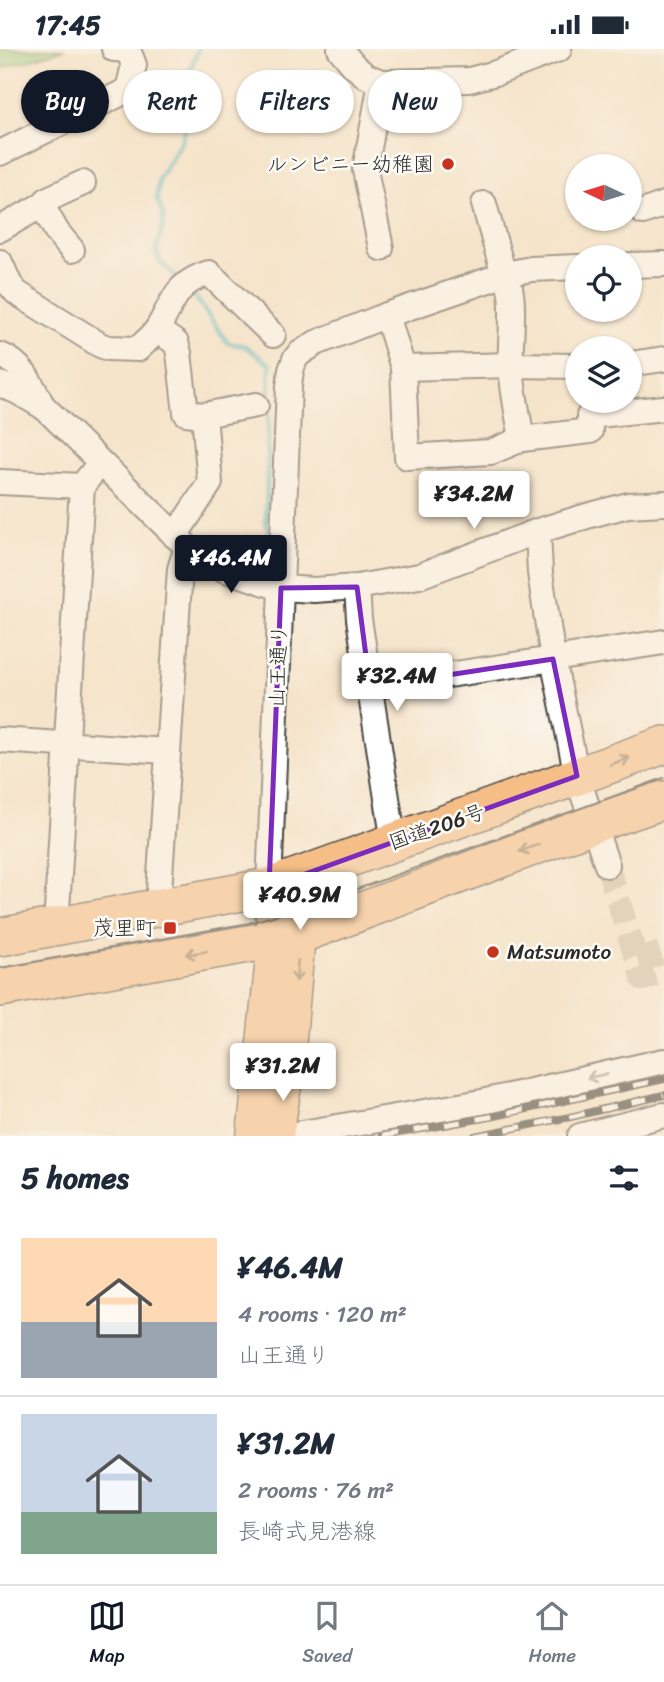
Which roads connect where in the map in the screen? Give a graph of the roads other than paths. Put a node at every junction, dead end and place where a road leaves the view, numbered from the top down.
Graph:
1 (114, 49) edge
2 (340, 49) edge
3 (559, 49) edge
4 (368, 77) edge
5 (462, 80) edge
6 (372, 133) edge
7 (0, 153) edge
8 (83, 183) dead end
9 (484, 204) dead end
10 (41, 205) junction
11 (0, 229) edge
12 (381, 248) dead end
13 (72, 250) dead end
14 (0, 262) edge
15 (664, 264) edge
16 (642, 265) edge
17 (565, 268) edge
18 (506, 274) junction
19 (387, 315) junction
20 (157, 330) junction
21 (273, 335) dead end
22 (0, 355) edge
23 (664, 359) edge
24 (642, 362) edge
25 (511, 365) junction
26 (565, 366) edge
27 (403, 368) junction
28 (0, 384) edge
29 (256, 405) dead end
30 (44, 407) junction
31 (664, 408) edge
32 (204, 415) junction
33 (522, 439) junction
34 (100, 463) junction
35 (0, 482) edge
36 (82, 486) junction
37 (664, 503) edge
38 (538, 531) junction
39 (181, 542) junction
40 (357, 587) junction
41 (281, 588) junction
42 (664, 642) edge
43 (553, 659) junction
44 (370, 687) junction
45 (0, 740) edge
46 (66, 744) junction
47 (664, 745) edge
48 (167, 751) junction
49 (577, 776) junction
50 (664, 800) edge
51 (593, 824) junction
52 (394, 843) junction
53 (607, 866) tunnel mouth
54 (269, 887) junction
55 (158, 907) junction
56 (56, 927) junction
57 (0, 937) edge
58 (287, 937) junction
59 (0, 988) edge
60 (664, 1061) edge
61 (664, 1115) edge
62 (253, 1136) edge
63 (277, 1136) edge
64 (285, 1136) edge
65 (580, 1136) edge

1 - 7 street
2 - 4 street
3 - 5 street
6 - 12 street
8 - 10 street
9 - 18 street
10 - 11 street
10 - 13 street
14 - 20 street
15 - 16 street
17 - 18 street, 山王通り
18 - 19 street, 山王通り
18 - 25 street
19 - 27 street
19 - 41 street, 山王通り
20 - 21 street
20 - 32 street
22 - 30 street
23 - 24 street
25 - 26 street
25 - 27 street
25 - 33 street
27 - 33 street
28 - 30 street
29 - 32 street
30 - 34 street
31 - 33 street
32 - 39 street
34 - 36 street
34 - 39 street
35 - 36 street
36 - 46 street
37 - 38 street
38 - 40 street
38 - 43 street
39 - 41 street
39 - 48 street
40 - 41 street
40 - 44 street
41 - 54 street, 山王通り
42 - 43 street
43 - 44 street
43 - 49 street
44 - 52 street
45 - 46 street
46 - 48 street
46 - 56 street
49 -> 47 highway, 国道206号
48 - 55 street
49 - 51 street
49 - 52 highway, 国道206号
50 - 51 highway
51 - 53 street
51 -> 58 highway
52 - 54 highway, 国道206号
54 - 55 highway, 国道206号
54 - 58 main road
55 - 56 highway, 国道206号
56 - 57 highway, 国道206号
58 -> 59 highway
58 - 62 main road
58 -> 63 main road
60 -> 64 street
61 - 65 street

